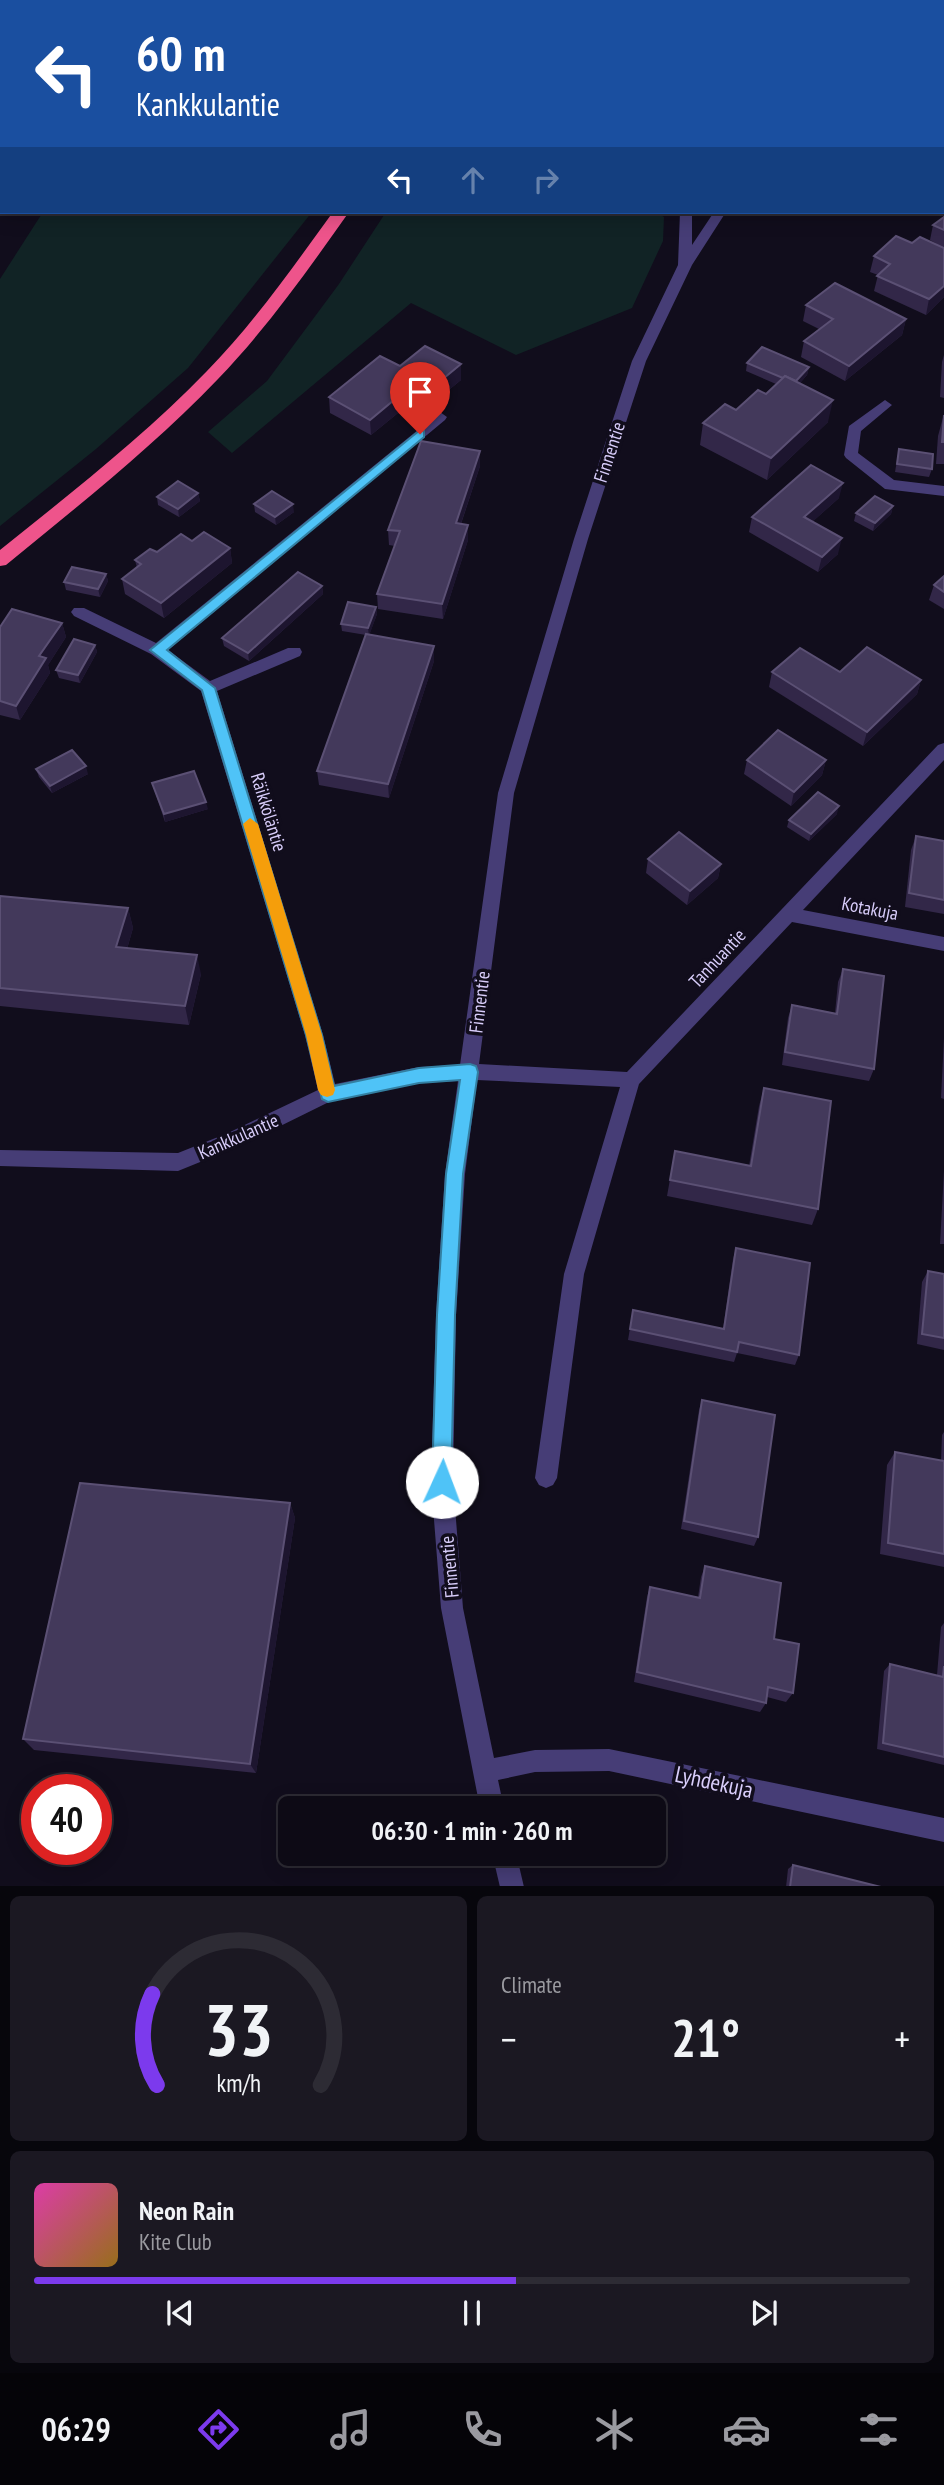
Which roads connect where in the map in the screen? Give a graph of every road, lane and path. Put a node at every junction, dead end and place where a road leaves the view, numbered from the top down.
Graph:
1 (340, 214) edge
2 (686, 214) edge
3 (719, 214) edge
4 (685, 265) junction
5 (885, 405) dead end
6 (440, 417) dead end
7 (944, 491) edge
8 (0, 560) edge
9 (79, 612) dead end
10 (157, 650) junction
11 (294, 652) dead end
12 (208, 688) junction
13 (944, 749) edge
14 (788, 914) junction
15 (944, 944) edge
16 (470, 1072) junction
17 (631, 1080) junction
18 (328, 1094) junction
19 (0, 1158) edge
20 (546, 1478) dead end
21 (483, 1772) junction
22 (489, 1796) edge
23 (944, 1830) edge
24 (507, 1866) edge
25 (512, 1886) edge

1 - 8 highway
2 - 4 street, Finnentie
3 - 4 street, Finnentie
4 - 16 street, Finnentie
5 - 7 street
6 - 10 street
9 - 10 street
10 - 12 street
11 - 12 street
12 - 18 street, Räikköläntie
13 - 14 street, Tanhuantie
14 - 15 street, Kotakuja
14 - 17 street, Tanhuantie
16 - 17 street
16 - 18 street, Kankkulantie
16 - 21 street, Finnentie
17 - 20 street
18 - 19 street, Kankkulantie
21 - 22 street, Finnentie
21 - 23 street, Lyhdekuja
24 - 25 street

